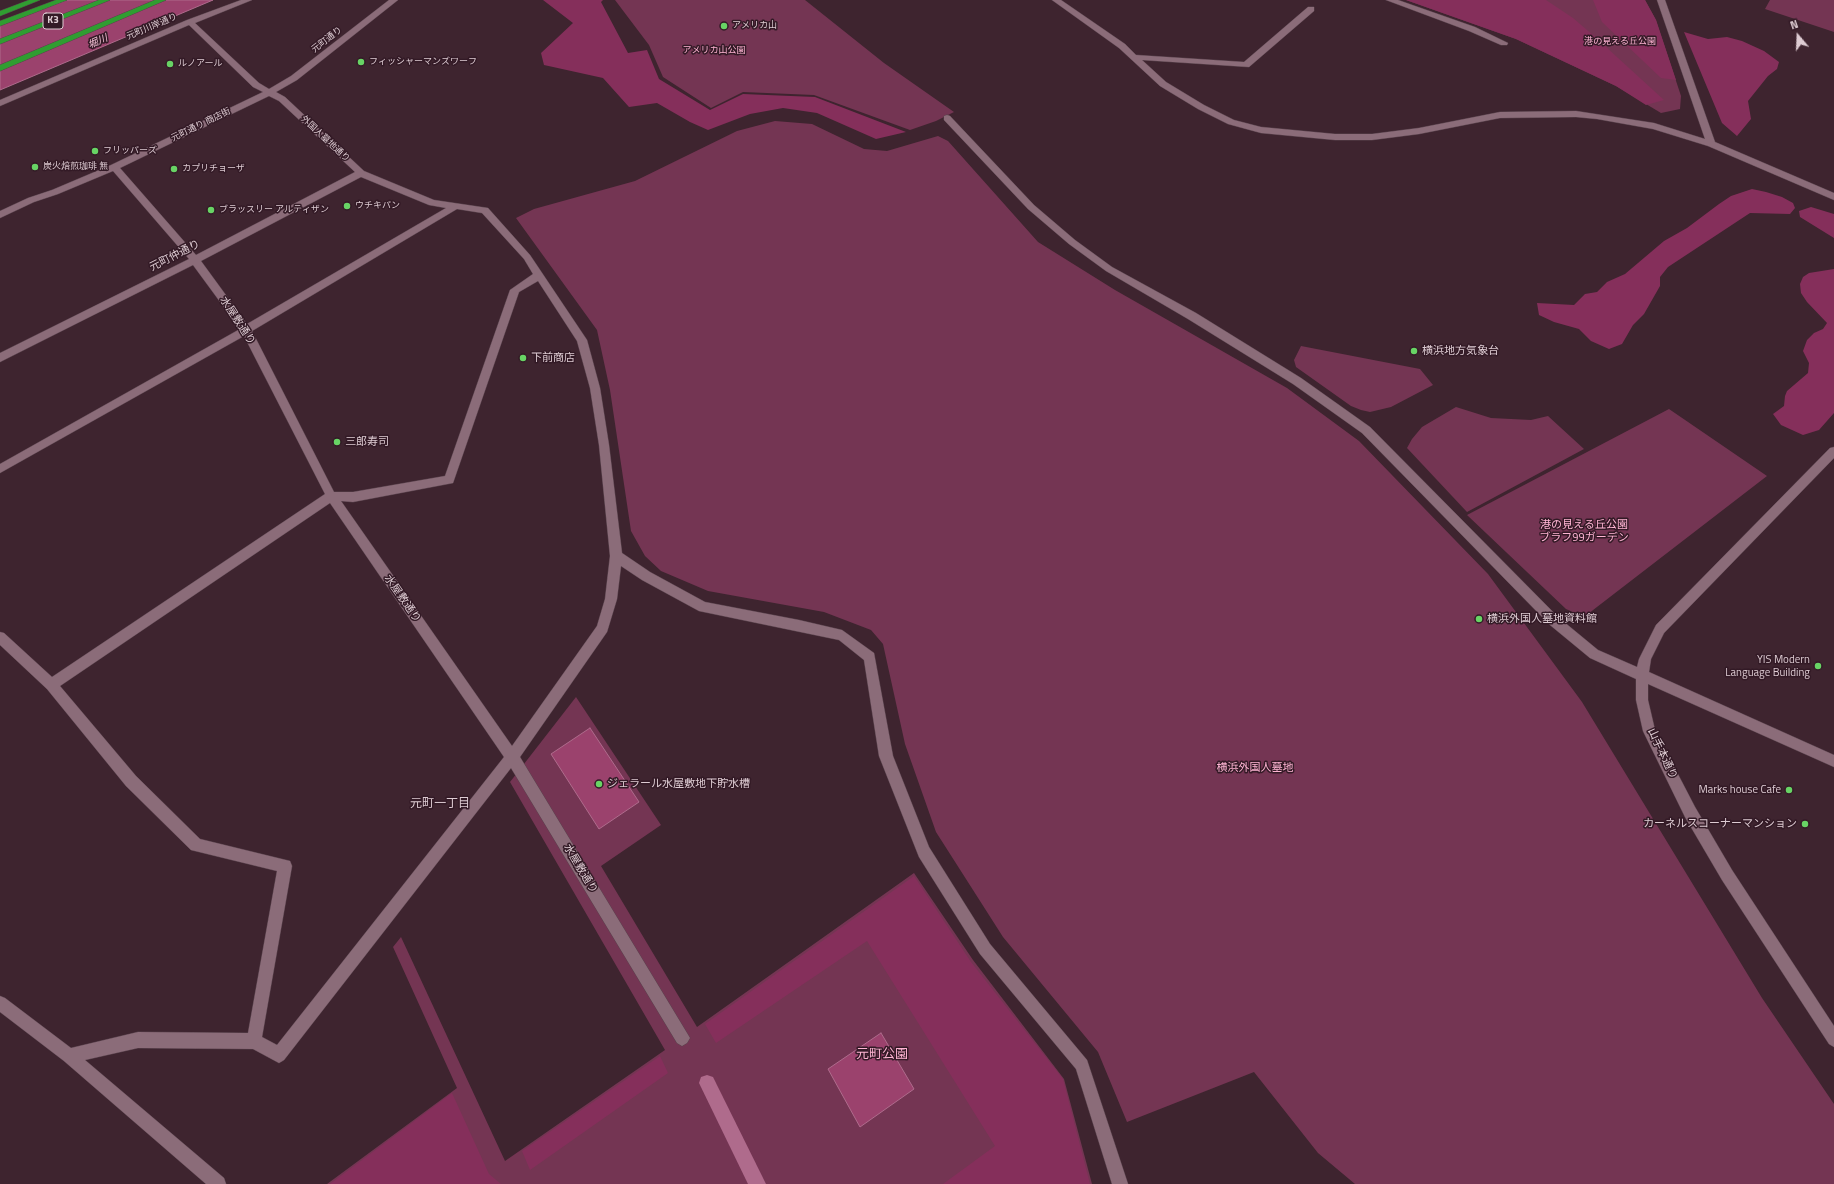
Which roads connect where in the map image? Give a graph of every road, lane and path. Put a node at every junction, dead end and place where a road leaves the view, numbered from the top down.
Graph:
1 (36, 0) edge
2 (63, 0) edge
3 (106, 0) edge
4 (162, 0) edge
5 (248, 0) edge
6 (394, 0) edge
7 (1056, 0) edge
8 (1390, 0) edge
9 (1661, 0) edge
10 (1311, 9) dead end
11 (0, 14) edge
12 (190, 22) junction
13 (0, 24) edge
14 (0, 42) edge
15 (1504, 43) dead end
16 (1133, 57) junction
17 (0, 68) edge
18 (270, 92) junction
19 (0, 103) edge
20 (947, 118) dead end
21 (1712, 144) junction
22 (114, 167) junction
23 (361, 173) junction
24 (1834, 197) edge
25 (456, 206) junction
26 (0, 215) edge
27 (195, 260) junction
28 (539, 275) junction
29 (246, 330) junction
30 (0, 358) edge
31 (1834, 451) edge
32 (0, 469) edge
33 (330, 496) junction
34 (616, 556) junction
35 (0, 637) edge
36 (1642, 675) junction
37 (51, 685) junction
38 (512, 757) junction
39 (1834, 761) edge
40 (0, 1003) edge
41 (682, 1038) dead end
42 (1834, 1039) edge
43 (254, 1041) junction
44 (69, 1056) junction
45 (218, 1184) edge
46 (1120, 1184) edge

1 - 11 highway
2 - 13 highway
3 - 14 highway, K3
4 - 17 highway, K3
5 - 12 street, 元町川岸通り
6 - 18 street, 元町通り
7 - 16 street
8 - 15 street
9 - 21 street
10 - 16 street
12 - 18 street, 外国人墓地通り
12 - 19 street, 元町川岸通り
16 - 21 street
18 - 22 street, 元町通り 商店街
18 - 23 street, 外国人墓地通り
20 - 36 street
21 - 24 street
22 - 26 street, 元町通り 商店街
22 - 27 street, 水屋敷通り
23 - 25 street, 外国人墓地通り
23 - 27 street, 元町仲通り
25 - 28 street, 外国人墓地通り
25 - 29 street
27 - 29 street, 水屋敷通り
27 - 30 street, 元町仲通り
28 - 33 street
28 - 34 street
29 - 32 street
29 - 33 street, 水屋敷通り
31 - 36 street, 山手本通り
33 - 37 street
33 - 38 street, 水屋敷通り
34 - 38 street
34 - 46 street
35 - 37 street
36 - 39 street
36 - 42 street, 山手本通り
37 - 43 street
38 - 41 street, 水屋敷通り
38 - 43 street
40 - 44 street
43 - 44 street
44 - 45 street

